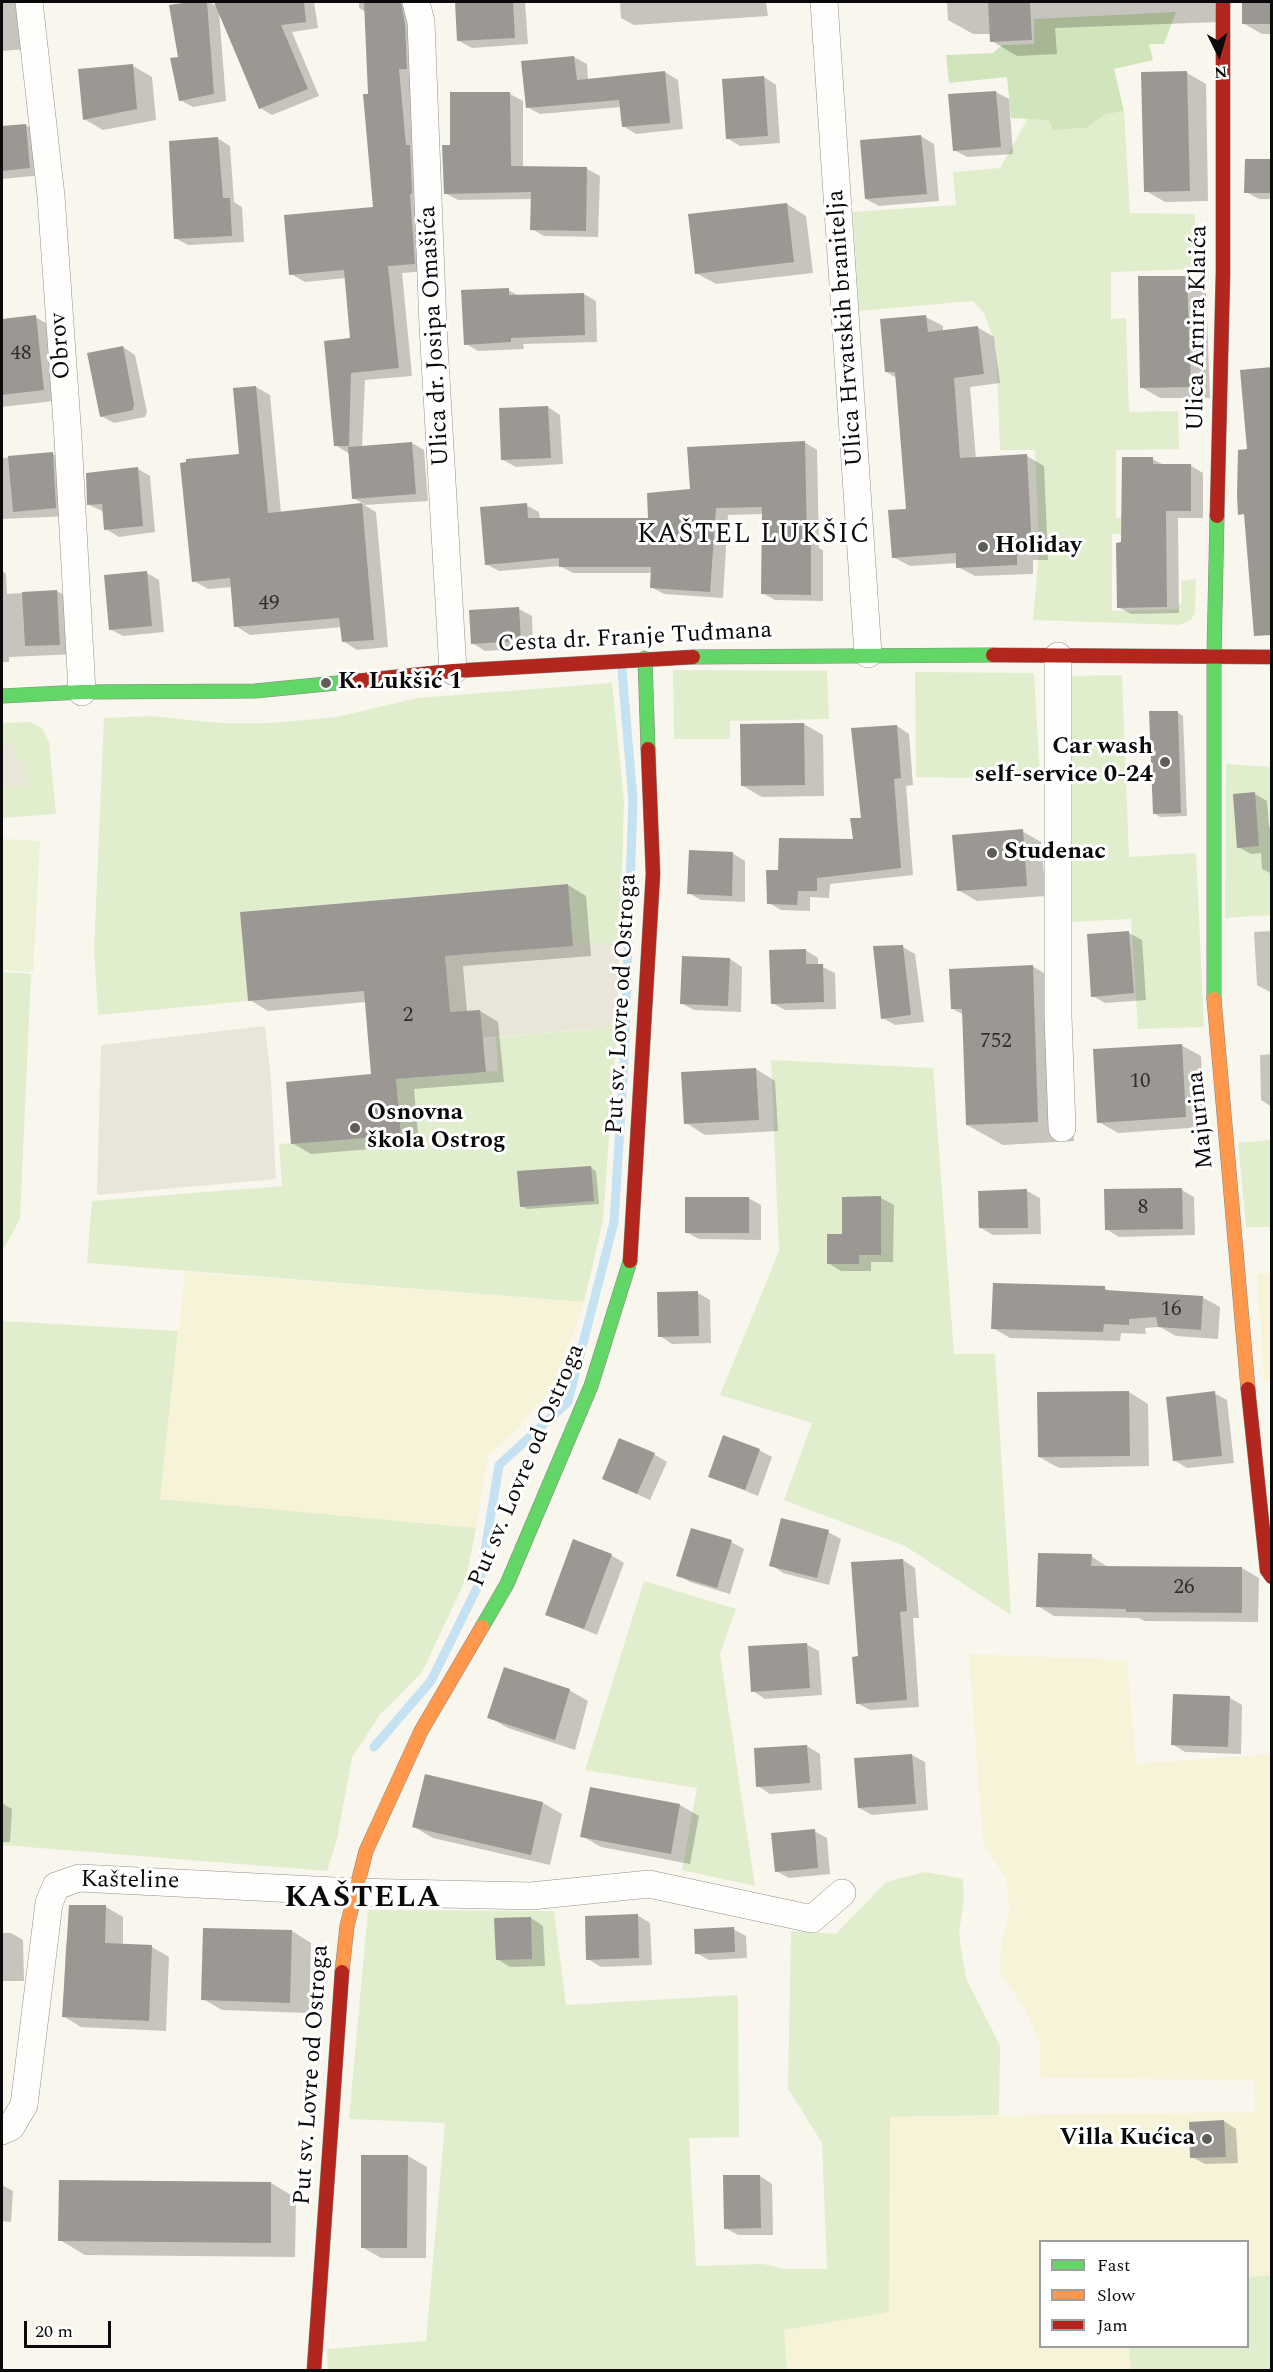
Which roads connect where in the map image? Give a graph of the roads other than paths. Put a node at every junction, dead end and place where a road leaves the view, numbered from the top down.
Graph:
1 (29, 2) edge
2 (416, 2) edge
3 (824, 2) edge
4 (1223, 2) edge
5 (868, 654) junction
6 (1214, 655) junction
7 (1058, 656) junction
8 (1272, 657) edge
9 (645, 658) junction
10 (453, 670) junction
11 (82, 692) junction
12 (2, 696) edge
13 (1062, 1128) dead end
14 (1272, 1577) edge
15 (354, 1892) junction
16 (842, 1893) dead end
17 (2, 2131) edge
18 (314, 2370) edge

1 - 11 street, Obrov
2 - 10 street, Ulica dr. Josipa Omašića
3 - 5 street, Ulica Hrvatskih branitelja
4 - 6 street, Ulica Arnira Klaića
5 - 7 street, Cesta dr. Franje Tuđmana
5 - 9 street, Cesta dr. Franje Tuđmana
6 - 7 street, Cesta dr. Franje Tuđmana
6 - 8 street, Cesta dr. Franje Tuđmana
6 - 14 street, Majurina
7 - 13 street
9 - 10 street, Cesta dr. Franje Tuđmana
9 - 15 street, Put sv. Lovre od Ostroga
10 - 11 street, Cesta dr. Franje Tuđmana
11 - 12 street, Cesta dr. Franje Tuđmana
15 - 16 street
15 - 17 street, Kašteline
15 - 18 street, Put sv. Lovre od Ostroga

